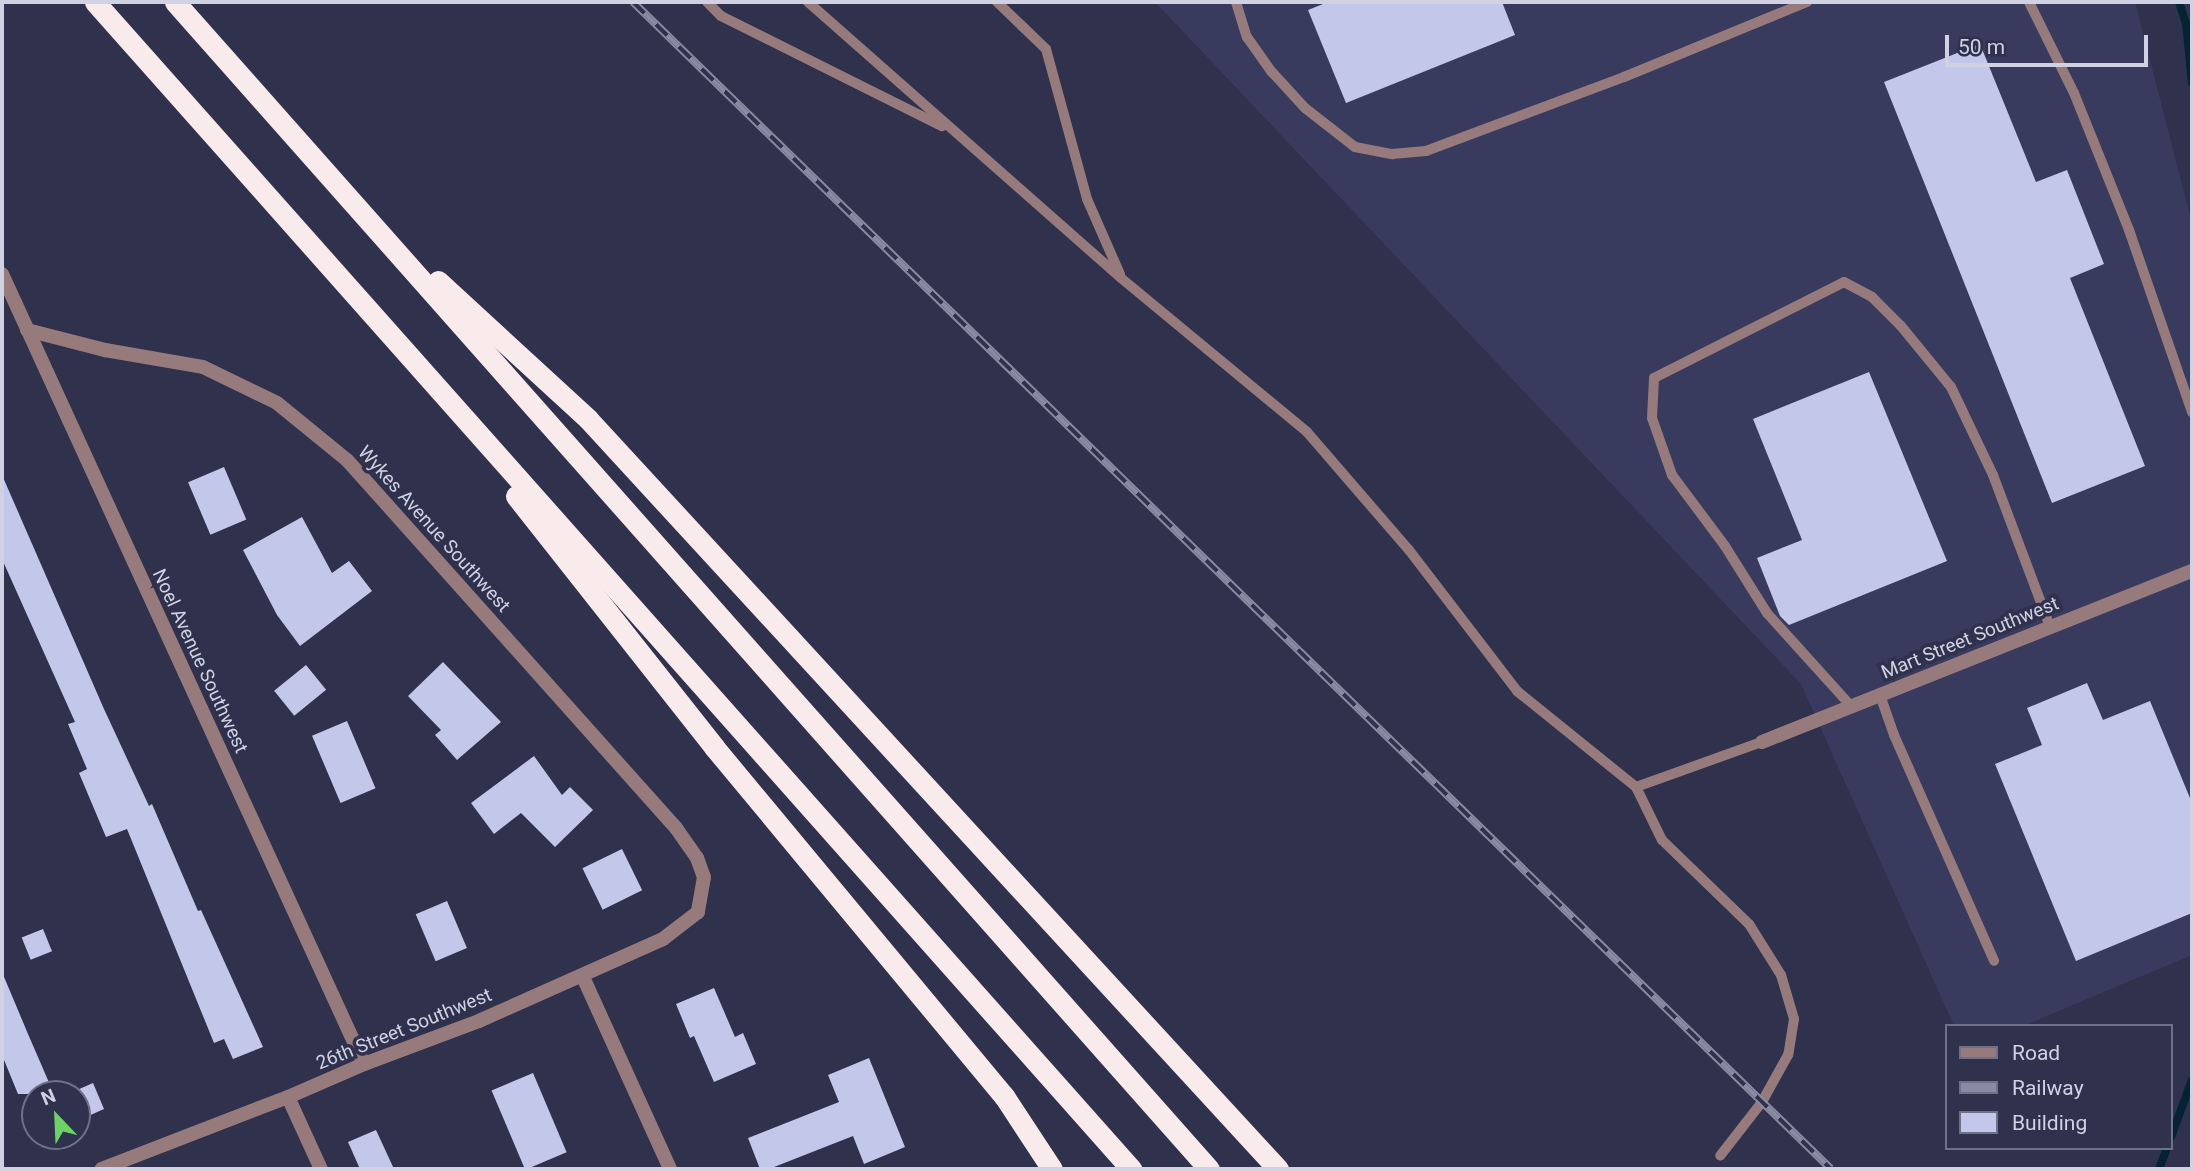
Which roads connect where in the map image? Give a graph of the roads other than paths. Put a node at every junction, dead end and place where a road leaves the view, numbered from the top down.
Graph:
1 (95, 2) edge
2 (175, 2) edge
3 (708, 2) edge
4 (808, 2) edge
5 (997, 2) edge
6 (1236, 2) edge
7 (1807, 2) edge
8 (2029, 2) edge
9 (957, 133) junction
10 (363, 215) junction
11 (2, 274) edge
12 (1121, 278) junction
13 (382, 327) junction
14 (27, 330) junction
15 (2192, 412) edge
16 (2192, 571) edge
17 (2050, 627) junction
18 (1880, 695) junction
19 (1851, 706) junction
20 (1762, 742) joint
21 (1636, 787) junction
22 (702, 898) joint
23 (1994, 961) dead end
24 (583, 977) junction
25 (364, 1064) junction
26 (288, 1097) junction
27 (1720, 1156) dead end
28 (102, 1169) edge
29 (321, 1169) edge
30 (670, 1169) edge
31 (1052, 1169) edge
32 (1130, 1169) edge
33 (1209, 1169) edge
34 (1278, 1169) edge

1 - 13 highway
2 - 10 highway
3 - 9 lane
4 - 9 lane
5 - 12 lane
6 - 7 lane
8 - 15 lane
9 - 12 lane
10 - 33 highway
10 - 34 highway
11 - 14 street, Noel Avenue Southwest
12 - 21 lane
13 - 31 highway
13 - 32 highway
14 - 22 street, Wykes Avenue Southwest
14 - 25 street, Noel Avenue Southwest
16 - 17 street, Mart Street Southwest
17 - 18 street, Mart Street Southwest
17 - 19 lane
18 - 19 street, Mart Street Southwest
18 - 23 lane
19 - 20 street, Mart Street Southwest
20 - 21 lane
21 - 27 lane
22 - 24 street, 26th Street Southwest
24 - 25 street, 26th Street Southwest
24 - 30 street
25 - 26 street, 26th Street Southwest
26 - 28 street, 26th Street Southwest
26 - 29 street

